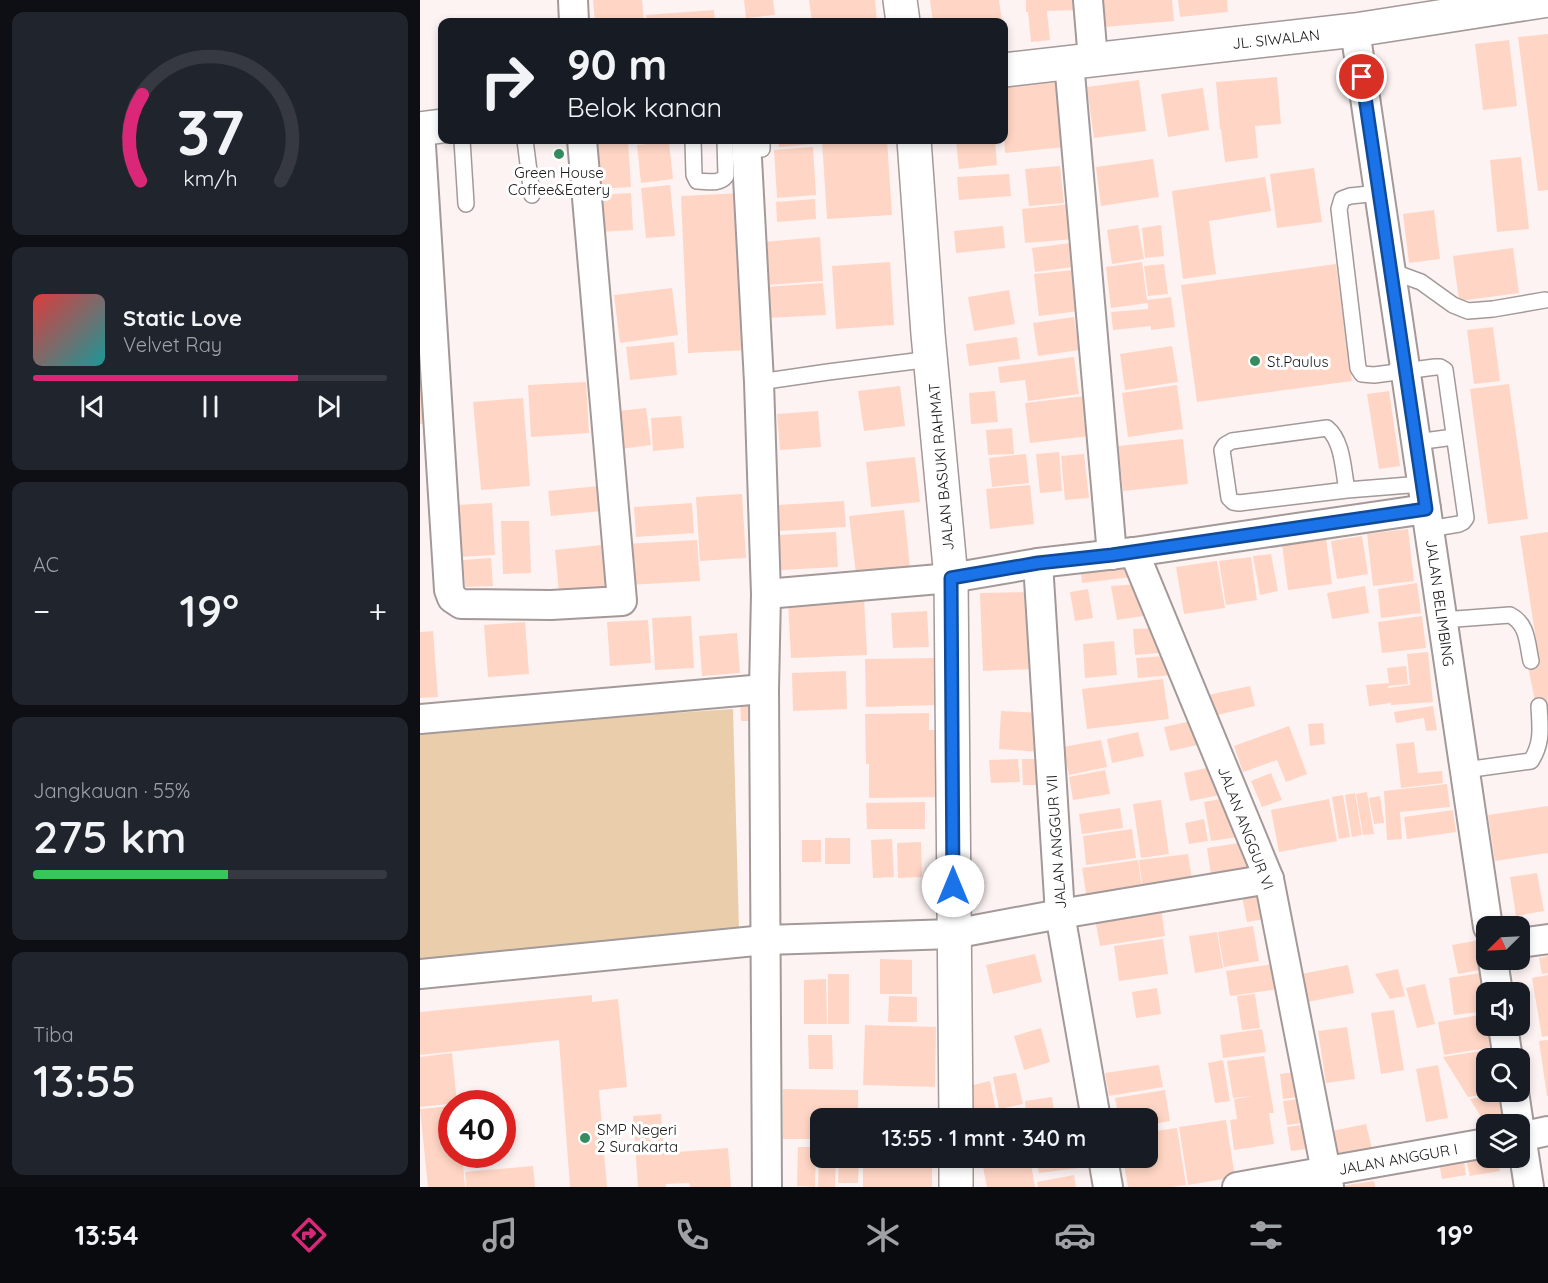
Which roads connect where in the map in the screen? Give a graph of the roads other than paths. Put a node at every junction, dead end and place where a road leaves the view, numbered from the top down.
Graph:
1 (573, 0) edge
2 (900, 0) edge
3 (1088, 0) edge
4 (1548, 0) edge
5 (574, 18) edge
6 (902, 18) edge
7 (1355, 30) junction
8 (1081, 61) junction
9 (1008, 70) edge
10 (438, 127) edge
11 (420, 130) edge
12 (462, 144) edge
13 (526, 144) edge
14 (582, 144) edge
15 (693, 144) edge
16 (725, 144) edge
17 (757, 144) edge
18 (914, 144) edge
19 (1379, 193) junction
20 (532, 195) dead end
21 (466, 204) dead end
22 (1390, 271) junction
23 (1545, 300) dead end
24 (931, 359) junction
25 (1405, 371) junction
26 (759, 382) junction
27 (1455, 437) junction
28 (1416, 442) junction
29 (1347, 490) junction
30 (1426, 508) junction
31 (1123, 553) junction
32 (1038, 563) junction
33 (951, 578) junction
34 (766, 594) junction
35 (1442, 620) junction
36 (1531, 661) dead end
37 (764, 689) junction
38 (1539, 705) dead end
39 (420, 719) edge
40 (1465, 770) junction
41 (1269, 879) junction
42 (1060, 914) junction
43 (1486, 916) edge
44 (953, 934) junction
45 (1548, 939) edge
46 (765, 940) junction
47 (1530, 942) edge
48 (420, 974) edge
49 (956, 1108) edge
50 (1094, 1108) edge
51 (1548, 1131) edge
52 (1530, 1132) edge
53 (1476, 1145) edge
54 (956, 1168) edge
55 (1105, 1168) edge
56 (1526, 1168) edge
57 (1328, 1180) edge
58 (767, 1187) edge
59 (956, 1187) edge
60 (1108, 1187) edge
61 (1238, 1187) edge
62 (1529, 1187) edge

1 - 5 street
2 - 6 street
3 - 8 street, JALAN ANGGUR VI
4 - 7 street, JL. SIWALAN
7 - 8 street, JL. SIWALAN
7 - 19 street, JALAN BELIMBING
8 - 9 street, JL. SIWALAN
8 - 31 street, JALAN ANGGUR VI
10 - 11 street
11 - 14 street
12 - 21 lane
13 - 20 lane
15 - 16 lane
17 - 26 street
18 - 24 street, JALAN BASUKI RAHMAT
19 - 22 street, JALAN BELIMBING
19 - 25 lane
22 - 23 lane
22 - 25 street, JALAN BELIMBING
24 - 26 lane
24 - 33 street, JALAN BASUKI RAHMAT
25 - 27 lane
25 - 28 street, JALAN BELIMBING
26 - 34 street
27 - 28 lane
27 - 30 lane
28 - 30 street, JALAN BELIMBING
29 - 29 lane
29 - 30 lane
30 - 31 street
30 - 35 street, JALAN BELIMBING
31 - 32 street
31 - 41 street, JALAN ANGGUR VI
32 - 33 street
32 - 42 street, JALAN ANGGUR VII
33 - 34 street
33 - 44 street, JALAN BASUKI RAHMAT
34 - 37 street
35 - 36 lane
35 - 40 street, JALAN BELIMBING
37 - 39 street
37 - 46 street
38 - 40 lane
40 - 43 street, JALAN BELIMBING
41 - 42 street
41 - 57 street, JALAN ANGGUR VI
42 - 44 street
42 - 50 street, JALAN ANGGUR VII
44 - 46 street
44 - 49 street, JALAN BASUKI RAHMAT
45 - 47 street
46 - 48 street
46 - 58 street
51 - 52 street
53 - 57 street, JALAN ANGGUR I
54 - 59 street
55 - 60 street
56 - 62 street
57 - 61 street, JALAN ANGGUR I

